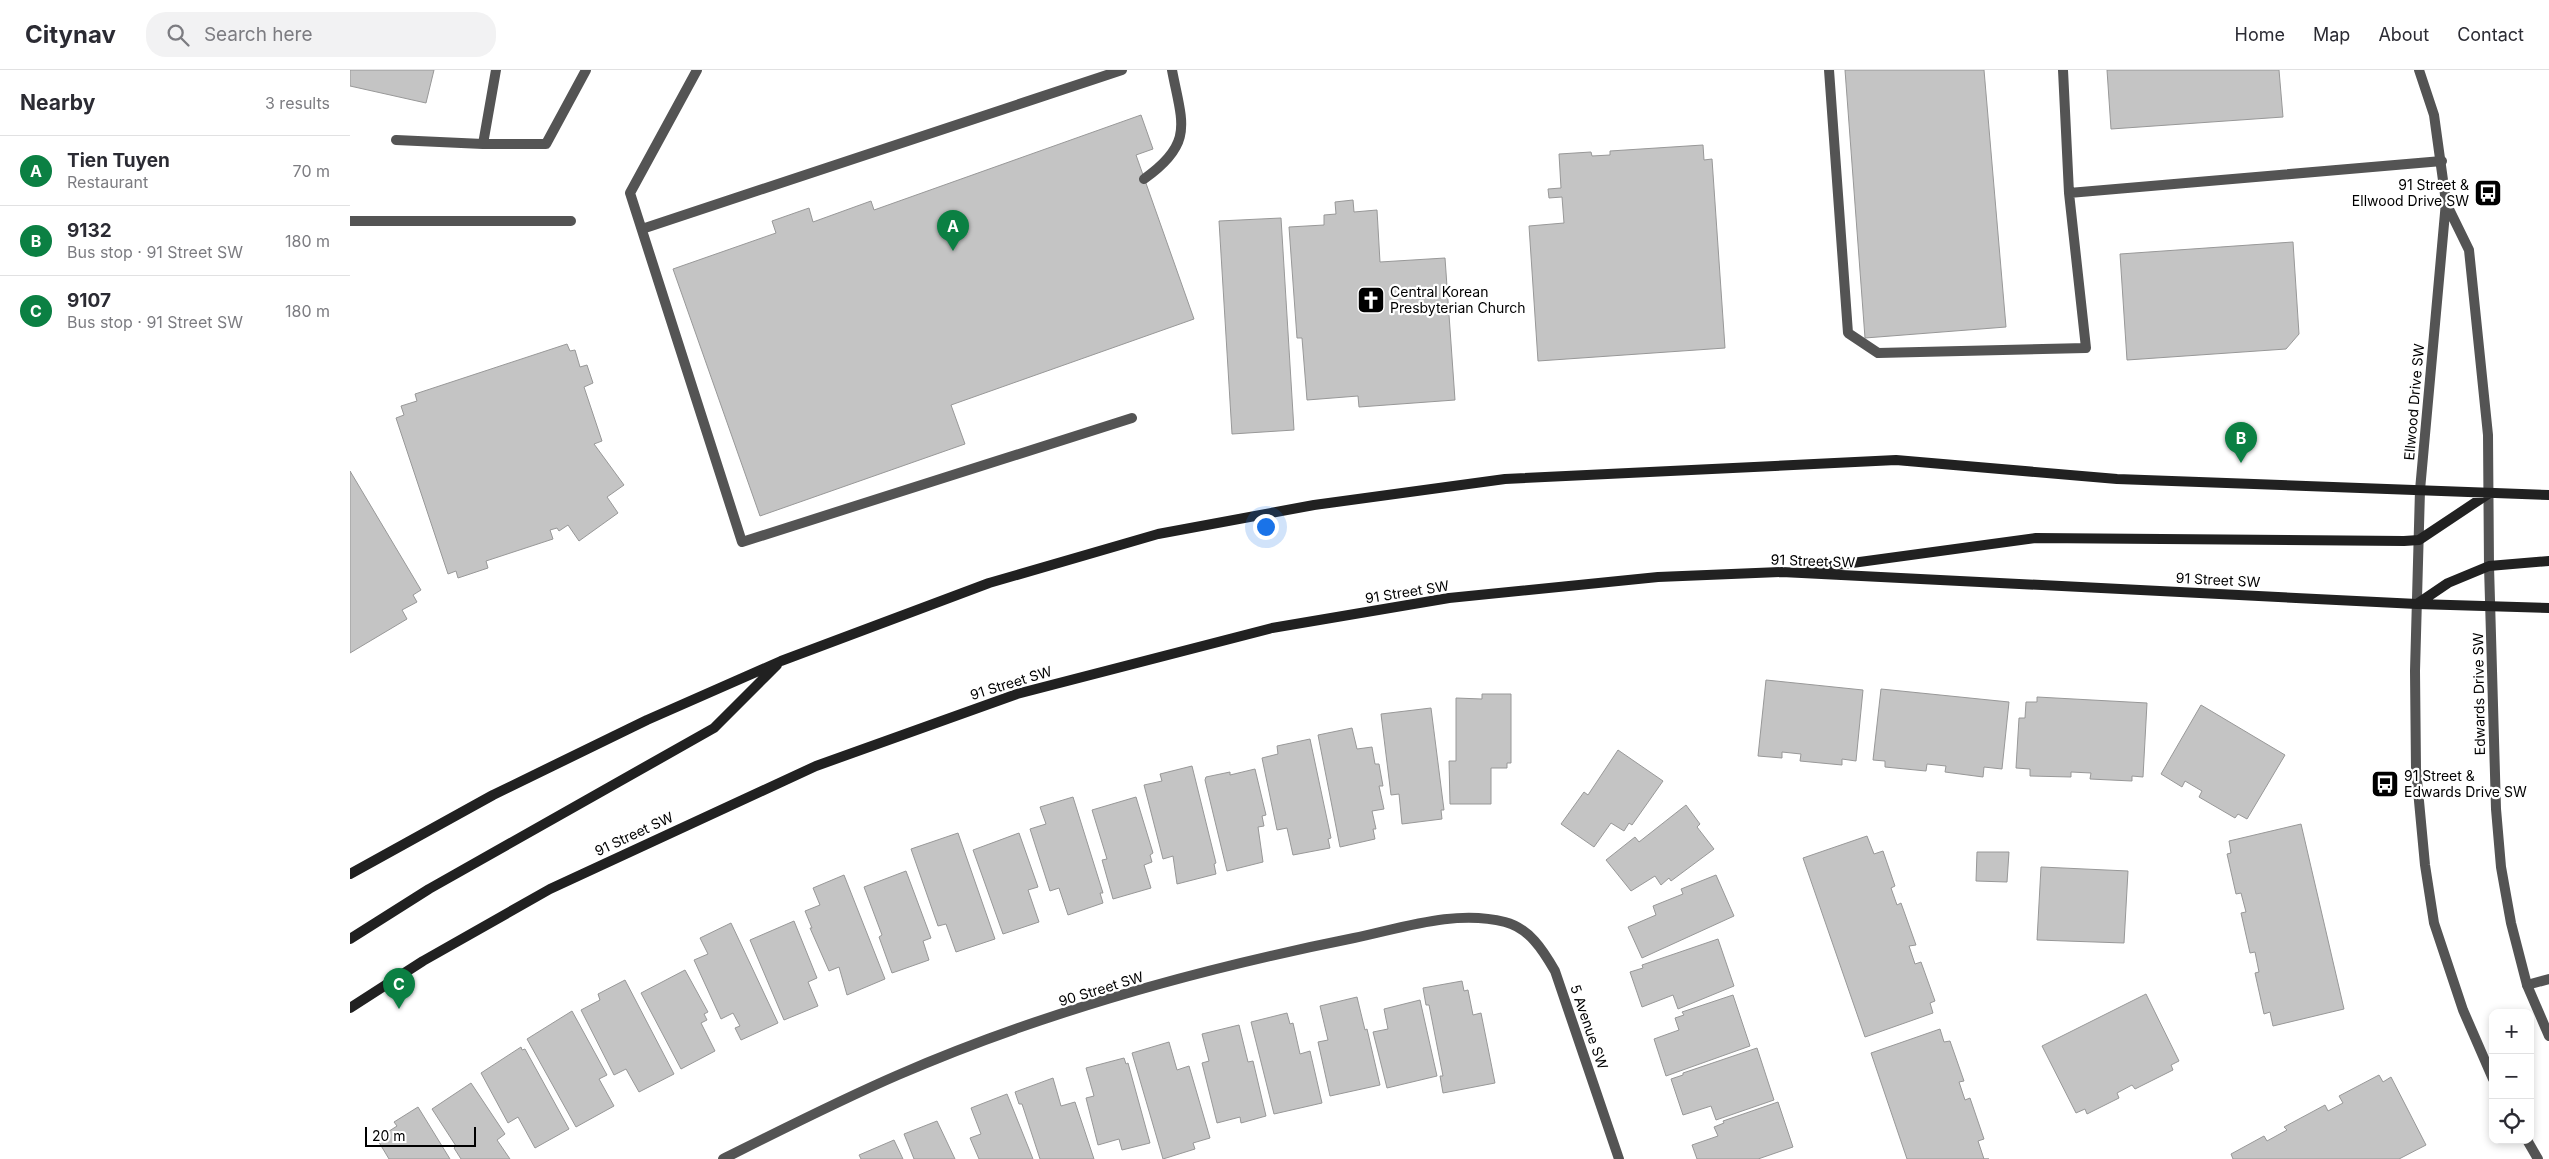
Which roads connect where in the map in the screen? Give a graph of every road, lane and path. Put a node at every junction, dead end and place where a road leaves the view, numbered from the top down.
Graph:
1 (496, 70) edge
2 (586, 70) edge
3 (697, 70) edge
4 (1122, 70) edge
5 (1172, 70) edge
6 (1829, 70) edge
7 (2063, 70) edge
8 (2419, 70) edge
9 (396, 140) dead end
10 (483, 144) junction
11 (2442, 161) junction
12 (1144, 179) dead end
13 (2069, 193) junction
14 (2446, 202) junction
15 (350, 221) edge
16 (571, 221) dead end
17 (642, 229) junction
18 (1132, 418) dead end
19 (2420, 490) junction
20 (2488, 494) junction
21 (2549, 495) edge
22 (2419, 540) junction
23 (2549, 561) edge
24 (2488, 566) junction
25 (1782, 572) junction
26 (2417, 604) junction
27 (2491, 608) junction
28 (2549, 608) edge
29 (781, 661) junction
30 (350, 874) edge
31 (1507, 922) joint
32 (350, 939) edge
33 (2549, 979) edge
34 (2527, 985) junction
35 (350, 1008) edge
36 (2549, 1036) edge
37 (2489, 1070) edge
38 (2529, 1144) edge
39 (723, 1159) edge
40 (1619, 1159) edge
41 (2538, 1159) edge

1 - 10 street
2 - 10 street
3 - 17 street
4 - 17 street
5 - 12 street
6 - 13 street
7 - 13 street
8 - 11 street, Ellwood Drive SW
9 - 10 street
11 - 13 street
11 - 14 street, Ellwood Drive SW
14 - 19 street, Ellwood Drive SW
14 - 20 street, Ellwood Drive SW
15 - 16 street
17 - 18 street
19 - 20 main road
19 - 22 street, Ellwood Drive SW
19 - 29 main road
20 - 21 main road
20 - 22 main road
20 - 24 street, Edwards Drive SW
22 - 25 main road
22 - 26 street, Ellwood Drive SW
23 - 24 main road
24 - 26 main road
24 - 27 street, Edwards Drive SW
25 - 26 main road, 91 Street SW
25 - 35 main road, 91 Street SW
26 - 27 main road, 91 Street SW
26 - 37 street
27 - 28 main road, 91 Street SW
27 - 34 street, Edwards Drive SW
29 - 30 main road
29 - 32 main road
31 - 39 street, 90 Street SW
31 - 40 street, 5 Avenue SW
33 - 34 street
34 - 36 street, Edwards Drive SW
38 - 41 street

